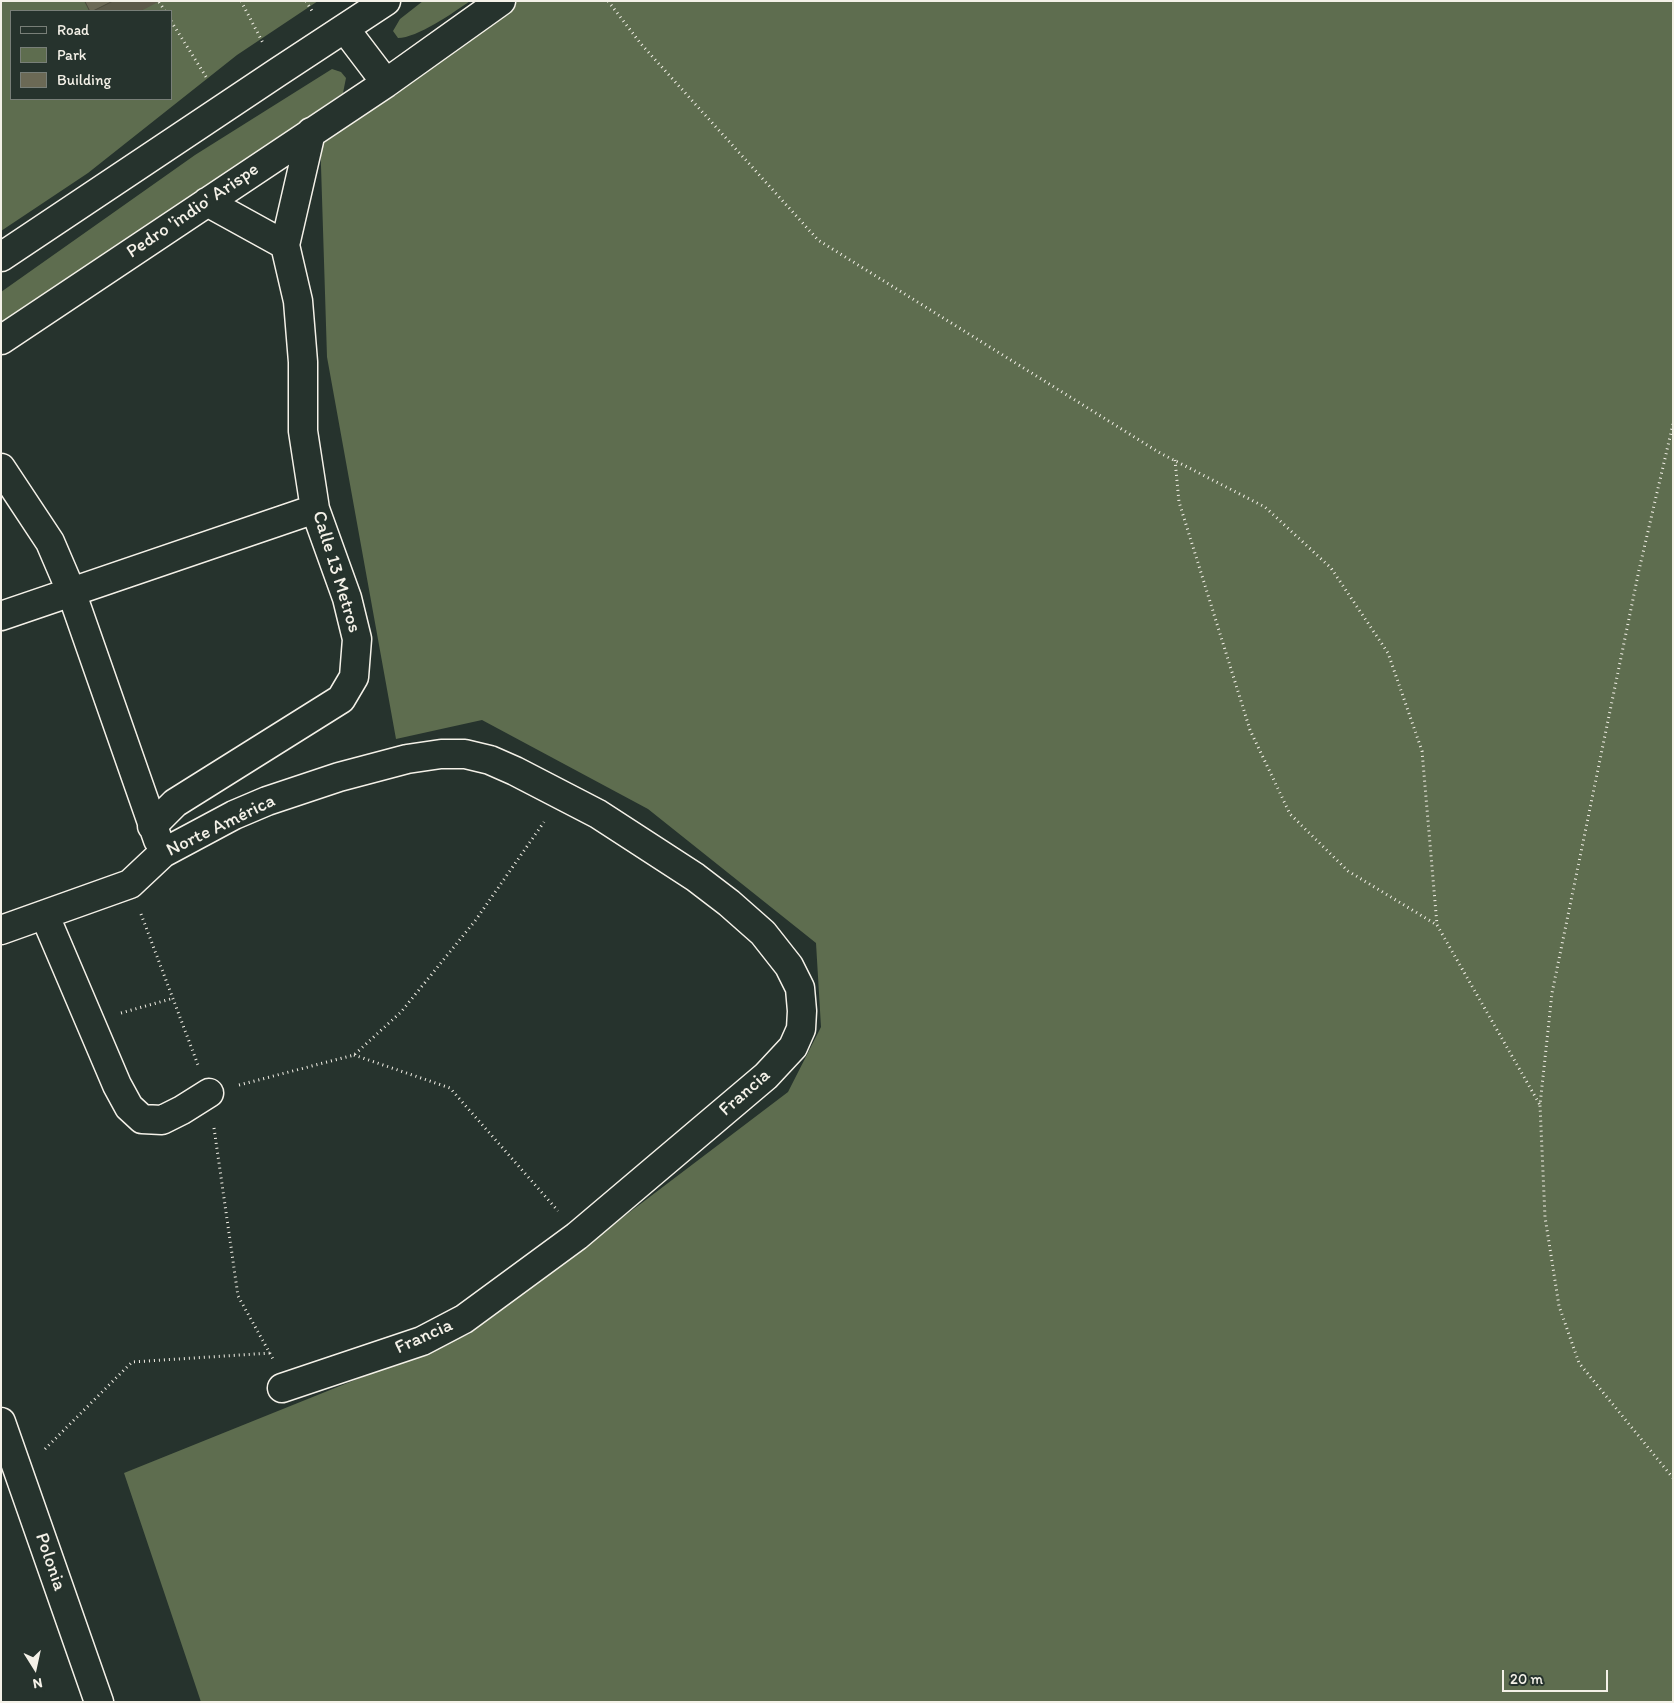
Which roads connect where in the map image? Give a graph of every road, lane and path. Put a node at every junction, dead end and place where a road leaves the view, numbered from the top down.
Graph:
1 (241, 1) edge
2 (386, 1) edge
3 (501, 1) edge
4 (608, 1) edge
5 (172, 23) edge
6 (345, 29) junction
7 (278, 72) junction
8 (386, 83) junction
9 (226, 108) junction
10 (311, 132) junction
11 (207, 202) junction
12 (285, 245) junction
13 (1, 257) edge
14 (1, 340) edge
15 (1673, 424) edge
16 (1175, 460) junction
17 (1, 468) edge
18 (315, 509) junction
19 (71, 591) junction
20 (1, 616) edge
21 (454, 754) joint
22 (563, 795) junction
23 (152, 826) junction
24 (163, 853) junction
25 (130, 884) junction
26 (45, 916) junction
27 (1437, 925) junction
28 (1, 930) edge
29 (174, 998) junction
30 (90, 1022) junction
31 (354, 1055) junction
32 (208, 1093) junction
33 (1540, 1105) junction
34 (577, 1236) junction
35 (271, 1353) junction
36 (282, 1388) joint
37 (1, 1422) edge
38 (10, 1477) edge
39 (1673, 1478) edge
40 (99, 1702) edge

1 - 7 path
2 - 6 street
3 - 8 street, Pedro 'indio' Arispe
4 - 16 path
5 - 9 path
6 - 7 street
6 - 8 street
7 - 9 street
8 - 10 street, Pedro 'indio' Arispe
9 - 13 street
10 - 11 street, Pedro 'indio' Arispe
10 - 12 street, Calle 13 Metros
11 - 12 street
11 - 14 street, Pedro 'indio' Arispe
12 - 18 street, Calle 13 Metros
15 - 33 path
16 - 27 path
16 - 27 path
17 - 19 street
18 - 19 street
18 - 23 street, Calle 13 Metros
19 - 20 street
19 - 23 street
21 - 22 street, Francia
21 - 24 street, Norte América
22 - 31 path
22 - 34 street, Francia
23 - 24 street
24 - 25 street, Norte América
25 - 26 street, Norte América
25 - 29 path
26 - 28 street, Norte América
26 - 30 street
27 - 33 path
29 - 30 path
29 - 32 path
30 - 32 street
31 - 32 path
31 - 34 path
32 - 35 path
33 - 39 path
34 - 36 street, Francia
35 - 36 path
35 - 38 path
37 - 38 street, Polonia
38 - 40 street, Polonia

